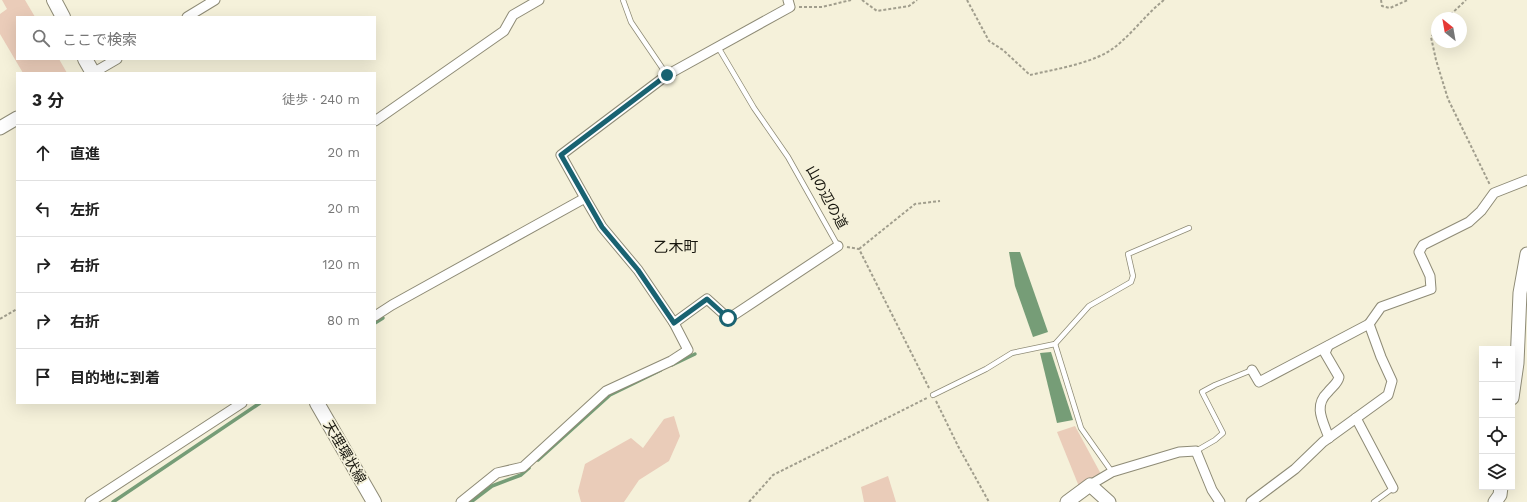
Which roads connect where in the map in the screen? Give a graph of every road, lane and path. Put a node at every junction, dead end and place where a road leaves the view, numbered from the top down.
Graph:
1 (54, 0) edge
2 (215, 0) edge
3 (538, 0) edge
4 (622, 0) edge
5 (851, 0) edge
6 (862, 0) edge
7 (917, 0) edge
8 (967, 0) edge
9 (1164, 0) edge
10 (1381, 0) edge
11 (1408, 0) edge
12 (1466, 0) edge
13 (789, 4) edge
14 (1453, 12) edge
15 (62, 16) edge
16 (189, 16) edge
17 (718, 47) junction
18 (1434, 48) edge
19 (86, 60) edge
20 (115, 60) edge
21 (92, 72) edge
22 (95, 72) edge
23 (667, 75) junction
24 (16, 119) edge
25 (376, 120) edge
26 (0, 128) edge
27 (1527, 180) edge
28 (1494, 194) junction
29 (584, 198) junction
30 (940, 201) dead end
31 (1189, 228) dead end
32 (838, 246) junction
33 (859, 249) junction
34 (1527, 254) edge
35 (16, 310) edge
36 (376, 315) edge
37 (0, 319) edge
38 (674, 323) junction
39 (1369, 324) junction
40 (1055, 344) junction
41 (1328, 346) junction
42 (1252, 370) joint
43 (1514, 382) edge
44 (933, 395) junction
45 (240, 404) edge
46 (318, 404) edge
47 (1356, 418) junction
48 (1329, 438) junction
49 (1196, 451) junction
50 (1112, 472) junction
51 (1090, 486) junction
52 (1393, 488) joint
53 (1501, 490) edge
54 (90, 502) edge
55 (374, 502) edge
56 (461, 502) edge
57 (749, 502) edge
58 (989, 502) edge
59 (1067, 502) edge
60 (1109, 502) edge
61 (1220, 502) edge
62 (1251, 502) edge
63 (1374, 502) edge
64 (1495, 502) edge

1 - 15 main road
2 - 16 street
3 - 25 street
4 - 23 lane
5 - 13 path
6 - 7 path
8 - 9 path
10 - 11 path
12 - 14 path
13 - 17 street
17 - 23 street
17 - 32 lane, 山の辺の道
18 - 28 path
19 - 21 main road
20 - 22 street
23 - 29 street
24 - 26 main road
27 - 28 street
28 - 39 street
29 - 36 street
29 - 38 street
30 - 33 path
31 - 40 lane
32 - 33 path, 山の辺の道
32 - 38 street
33 - 44 path
34 - 43 main road
35 - 37 path
38 - 56 street
39 - 41 street
39 - 47 street
40 - 44 lane
40 - 50 lane
41 - 42 street
41 - 48 street
42 - 49 lane
44 - 57 path
44 - 58 path
45 - 54 street
46 - 55 main road, 天理環状線
47 - 48 street
47 - 52 street
48 - 62 street
49 - 50 street
49 - 61 street
50 - 51 street
51 - 59 main road
51 - 60 main road
52 - 63 lane
53 - 64 main road

